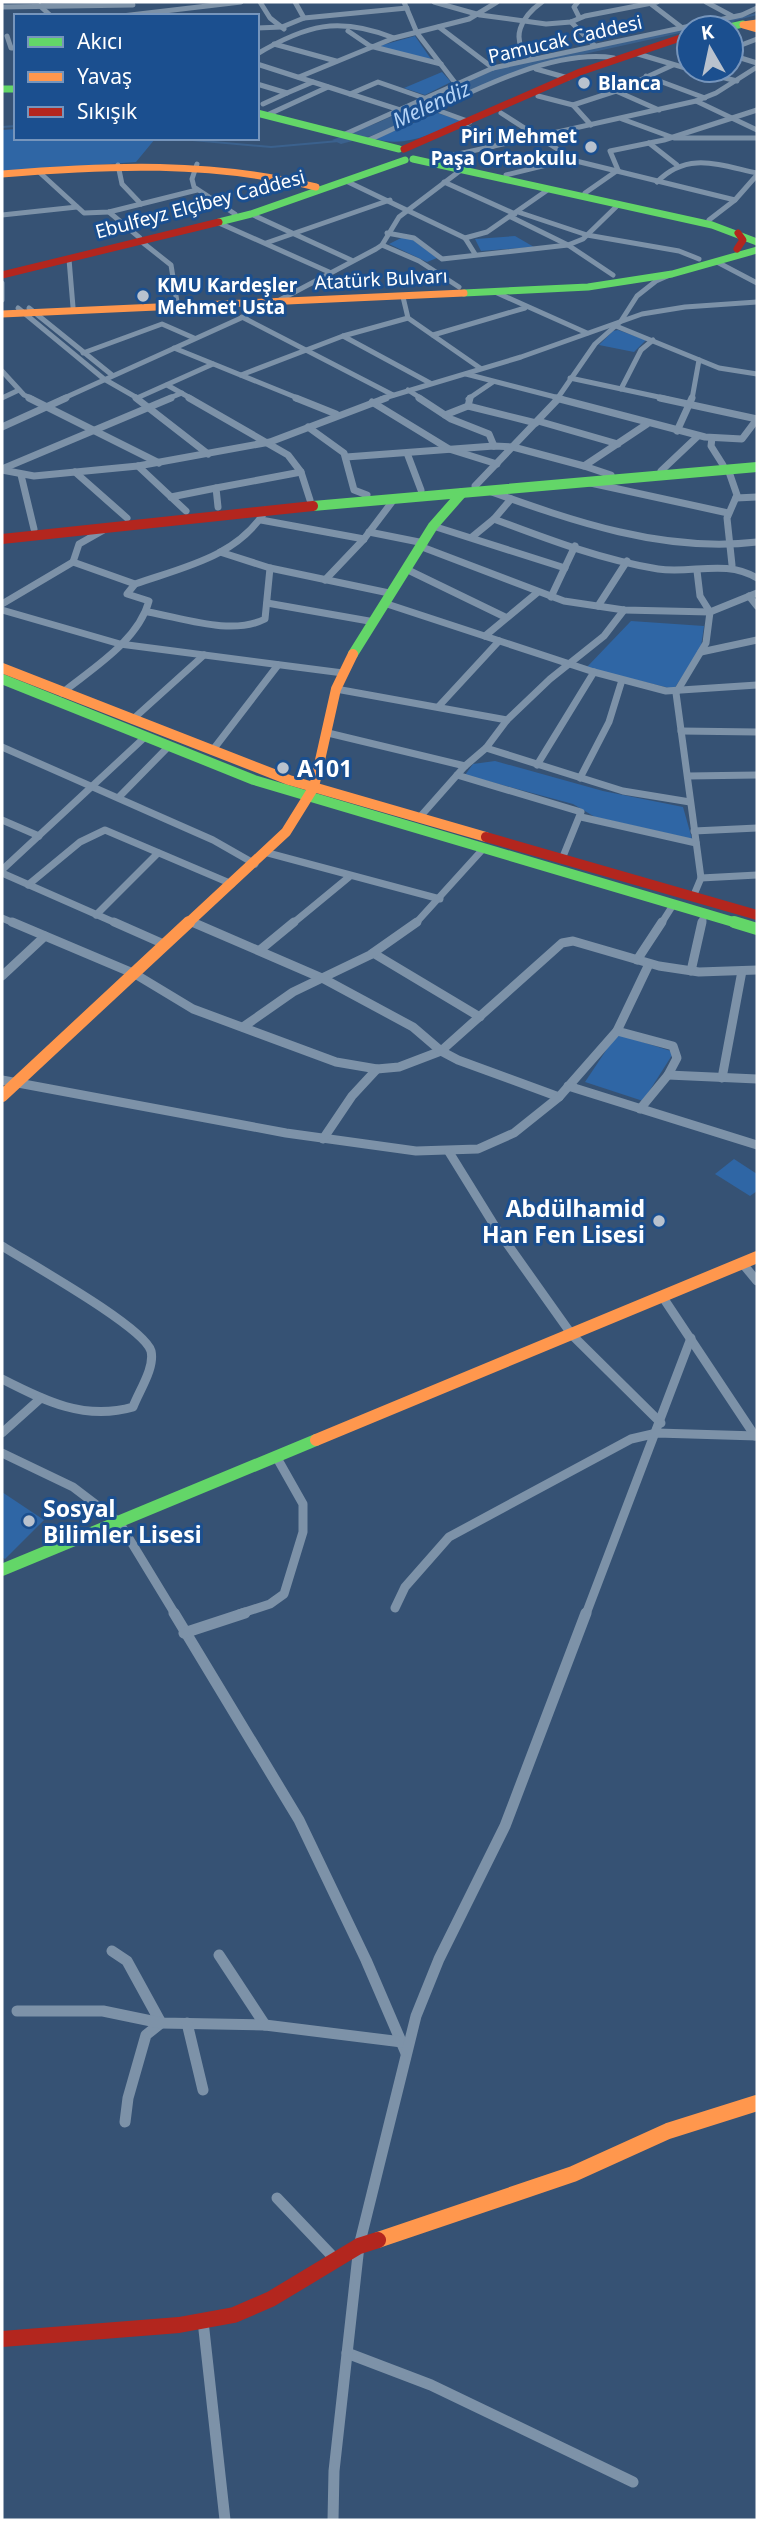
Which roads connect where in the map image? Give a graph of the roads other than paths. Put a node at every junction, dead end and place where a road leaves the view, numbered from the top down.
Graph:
1 (242, 2) edge
2 (260, 2) edge
3 (295, 2) edge
4 (435, 2) edge
5 (496, 2) edge
6 (542, 2) edge
7 (579, 2) edge
8 (706, 2) edge
9 (204, 3) edge
10 (654, 3) edge
11 (133, 4) edge
12 (405, 5) edge
13 (2, 6) edge
14 (40, 6) junction
15 (757, 8) edge
16 (49, 14) edge
17 (138, 14) edge
18 (480, 15) junction
19 (329, 17) junction
20 (579, 17) junction
21 (304, 18) junction
22 (523, 22) junction
23 (571, 22) junction
24 (675, 24) edge
25 (748, 25) edge
26 (282, 27) junction
27 (439, 27) junction
28 (332, 28) junction
29 (259, 29) edge
30 (348, 31) dead end
31 (292, 33) junction
32 (417, 33) junction
33 (675, 37) edge
34 (394, 38) junction
35 (675, 39) edge
36 (675, 40) edge
37 (274, 44) junction
38 (594, 45) junction
39 (370, 46) junction
40 (259, 53) edge
41 (638, 54) junction
42 (614, 58) junction
43 (530, 59) junction
44 (335, 61) junction
45 (440, 64) junction
46 (259, 65) edge
47 (673, 65) joint
48 (268, 67) junction
49 (493, 68) junction
50 (534, 68) junction
51 (259, 71) edge
52 (646, 76) junction
53 (299, 77) junction
54 (568, 78) junction
55 (313, 82) junction
56 (456, 84) junction
57 (731, 84) edge
58 (259, 85) edge
59 (328, 87) junction
60 (616, 91) junction
61 (287, 93) junction
62 (349, 94) junction
63 (538, 96) junction
64 (705, 98) junction
65 (427, 99) junction
66 (696, 101) junction
67 (573, 105) junction
68 (280, 109) junction
69 (260, 110) edge
70 (400, 110) junction
71 (437, 110) junction
72 (659, 110) junction
73 (757, 110) edge
74 (501, 113) junction
75 (622, 118) junction
76 (735, 119) junction
77 (469, 125) junction
78 (591, 125) junction
79 (757, 130) edge
80 (350, 138) junction
81 (537, 138) junction
82 (668, 138) junction
83 (757, 138) edge
84 (649, 143) junction
85 (493, 146) junction
86 (405, 154) junction
87 (571, 159) junction
88 (445, 160) junction
89 (197, 164) junction
90 (118, 165) junction
91 (677, 165) junction
92 (461, 170) junction
93 (38, 171) junction
94 (614, 172) junction
95 (2, 174) edge
96 (506, 175) junction
97 (756, 176) edge
98 (346, 181) junction
99 (444, 182) junction
100 (657, 182) junction
101 (316, 187) junction
102 (549, 189) junction
103 (197, 190) junction
104 (585, 193) junction
105 (390, 200) junction
106 (736, 201) junction
107 (141, 204) junction
108 (620, 204) junction
109 (77, 207) junction
110 (408, 209) junction
111 (108, 212) junction
112 (235, 214) junction
113 (251, 214) junction
114 (515, 214) junction
115 (2, 215) edge
116 (709, 220) junction
117 (219, 223) junction
118 (740, 230) junction
119 (757, 231) edge
120 (387, 233) junction
121 (289, 234) junction
122 (587, 235) junction
123 (465, 238) junction
124 (141, 240) junction
125 (266, 243) junction
126 (757, 243) edge
127 (382, 245) junction
128 (568, 245) junction
129 (739, 252) junction
130 (757, 252) edge
131 (475, 254) junction
132 (69, 258) junction
133 (442, 259) junction
134 (699, 259) junction
135 (351, 260) junction
136 (717, 262) junction
137 (426, 265) junction
138 (2, 268) edge
139 (329, 272) junction
140 (672, 274) junction
141 (2, 275) edge
142 (613, 275) junction
143 (2, 283) edge
144 (757, 283) edge
145 (459, 287) junction
146 (495, 292) junction
147 (404, 297) junction
148 (2, 300) edge
149 (280, 300) junction
150 (177, 302) junction
151 (757, 302) edge
152 (73, 307) junction
153 (525, 308) junction
154 (2, 311) edge
155 (26, 311) junction
156 (242, 317) junction
157 (408, 318) junction
158 (618, 323) junction
159 (587, 333) junction
160 (433, 335) junction
161 (343, 337) junction
162 (194, 338) junction
163 (653, 340) junction
164 (174, 348) junction
165 (308, 349) junction
166 (83, 353) junction
167 (699, 360) junction
168 (213, 364) junction
169 (480, 368) junction
170 (2, 371) edge
171 (464, 373) junction
172 (756, 374) edge
173 (112, 375) junction
174 (240, 375) junction
175 (570, 378) junction
176 (104, 379) junction
177 (10, 381) junction
178 (2, 382) edge
179 (493, 382) junction
180 (430, 383) junction
181 (167, 385) junction
182 (621, 389) junction
183 (19, 390) junction
184 (408, 390) junction
185 (182, 394) junction
186 (393, 394) junction
187 (2, 398) edge
188 (137, 398) junction
189 (556, 400) junction
190 (372, 402) junction
191 (691, 403) junction
192 (46, 406) junction
193 (468, 406) junction
194 (146, 407) junction
195 (336, 414) junction
196 (445, 415) junction
197 (757, 419) edge
198 (537, 422) junction
199 (647, 424) junction
200 (2, 427) edge
201 (308, 427) junction
202 (91, 429) junction
203 (677, 431) junction
204 (698, 436) junction
205 (712, 438) junction
206 (270, 442) junction
207 (618, 444) junction
208 (494, 446) junction
209 (513, 447) junction
210 (449, 449) junction
211 (407, 453) junction
212 (208, 454) junction
213 (346, 457) junction
214 (159, 463) junction
215 (497, 464) junction
216 (757, 465) edge
217 (138, 466) junction
218 (584, 466) junction
219 (725, 467) junction
220 (2, 469) edge
221 (661, 471) junction
222 (75, 472) junction
223 (301, 472) junction
224 (611, 474) junction
225 (21, 475) junction
226 (586, 481) junction
227 (216, 488) junction
228 (479, 489) junction
229 (421, 490) junction
230 (462, 493) junction
231 (357, 494) junction
232 (171, 497) junction
233 (757, 497) edge
234 (395, 498) junction
235 (736, 498) junction
236 (511, 499) junction
237 (310, 500) junction
238 (218, 508) junction
239 (186, 511) junction
240 (728, 513) junction
241 (264, 515) junction
242 (127, 519) junction
243 (147, 519) junction
244 (494, 519) junction
245 (433, 526) junction
246 (108, 527) junction
247 (34, 529) junction
248 (2, 533) edge
249 (366, 536) junction
250 (472, 537) junction
251 (2, 540) edge
252 (757, 542) edge
253 (423, 545) junction
254 (575, 546) junction
255 (732, 547) junction
256 (220, 552) junction
257 (627, 561) junction
258 (74, 562) junction
259 (732, 565) junction
260 (270, 568) junction
261 (565, 568) junction
262 (408, 570) junction
263 (697, 571) junction
264 (757, 578) edge
265 (324, 580) junction
266 (135, 584) junction
267 (538, 592) junction
268 (753, 594) edge
269 (551, 597) junction
270 (387, 598) junction
271 (267, 603) junction
272 (2, 604) edge
273 (757, 606) edge
274 (598, 607) junction
275 (2, 610) edge
276 (624, 610) junction
277 (148, 612) junction
278 (710, 612) junction
279 (505, 617) junction
280 (369, 621) junction
281 (485, 636) junction
282 (499, 640) junction
283 (757, 640) edge
284 (120, 644) junction
285 (701, 652) junction
286 (204, 655) junction
287 (572, 664) junction
288 (278, 665) junction
289 (2, 668) edge
290 (594, 672) junction
291 (342, 673) junction
292 (2, 679) edge
293 (622, 680) junction
294 (757, 685) edge
295 (336, 689) junction
296 (62, 693) junction
297 (676, 693) junction
298 (439, 706) junction
299 (132, 720) junction
300 (507, 720) junction
301 (681, 731) junction
302 (757, 732) edge
303 (328, 733) junction
304 (145, 737) junction
305 (169, 746) junction
306 (2, 747) edge
307 (486, 748) junction
308 (212, 751) junction
309 (465, 765) junction
310 (537, 765) junction
311 (457, 775) junction
312 (757, 775) edge
313 (688, 776) junction
314 (580, 778) junction
315 (95, 786) junction
316 (312, 792) junction
317 (119, 797) junction
318 (690, 802) junction
319 (580, 817) junction
320 (419, 818) junction
321 (2, 820) edge
322 (757, 828) edge
323 (694, 831) junction
324 (39, 836) junction
325 (696, 843) junction
326 (483, 849) junction
327 (158, 853) junction
328 (268, 853) junction
329 (562, 859) junction
330 (255, 864) junction
331 (3, 875) edge
332 (757, 875) edge
333 (349, 877) junction
334 (701, 878) junction
335 (232, 884) junction
336 (29, 885) junction
337 (693, 897) junction
338 (440, 899) junction
339 (673, 905) junction
340 (704, 914) junction
341 (96, 915) junction
342 (757, 915) edge
343 (2, 918) edge
344 (191, 922) junction
345 (757, 929) edge
346 (44, 936) junction
347 (166, 945) junction
348 (260, 950) junction
349 (373, 953) junction
350 (638, 960) junction
351 (649, 964) junction
352 (757, 970) edge
353 (691, 971) junction
354 (742, 971) junction
355 (135, 974) junction
356 (2, 976) edge
357 (324, 979) junction
358 (480, 1017) junction
359 (243, 1027) junction
360 (617, 1031) junction
361 (441, 1051) junction
362 (377, 1069) junction
363 (668, 1075) junction
364 (722, 1078) junction
365 (757, 1079) edge
366 (2, 1080) edge
367 (15, 1085) junction
368 (568, 1086) junction
369 (2, 1096) edge
370 (559, 1097) junction
371 (640, 1108) junction
372 (323, 1139) junction
373 (757, 1145) edge
374 (449, 1152) junction
375 (2, 1247) edge
376 (757, 1257) edge
377 (742, 1263) junction
378 (757, 1281) edge
379 (662, 1296) junction
380 (572, 1335) junction
381 (691, 1338) junction
382 (2, 1378) edge
383 (41, 1398) junction
384 (659, 1428) junction
385 (2, 1433) edge
386 (756, 1436) edge
387 (2, 1453) edge
388 (276, 1458) junction
389 (119, 1522) junction
390 (2, 1570) edge
391 (395, 1608) dead end
392 (184, 1633) junction
393 (112, 1951) dead end
394 (219, 1955) dead end
395 (18, 2011) dead end
396 (161, 2023) junction
397 (187, 2023) junction
398 (265, 2025) junction
399 (404, 2048) junction
400 (203, 2090) dead end
401 (757, 2103) edge
402 (125, 2122) dead end
403 (277, 2198) dead end
404 (359, 2246) junction
405 (336, 2260) junction
406 (203, 2321) junction
407 (2, 2339) edge
408 (347, 2353) junction
409 (633, 2482) dead end
410 (225, 2520) edge
411 (333, 2520) edge

1 - 9 street
2 - 26 street
3 - 21 street
4 - 18 street
5 - 18 street
6 - 22 street
7 - 20 street
8 - 25 street
9 - 17 street
10 - 20 street
10 - 24 street
11 - 14 street
12 - 19 street
12 - 32 street
13 - 14 street
14 - 16 street
15 - 25 street
18 - 22 street
18 - 27 street
19 - 21 street
19 - 28 street
20 - 23 street
21 - 26 street
22 - 23 street
22 - 43 street
23 - 38 street
26 - 29 street
26 - 31 street
27 - 32 street
27 - 49 street
28 - 31 street
28 - 34 street
30 - 39 street
31 - 37 street
32 - 34 street
32 - 45 street
33 - 38 street, Pamucak Caddesi
34 - 39 street
35 - 42 main road, Ebulfeyz Elçibey Caddesi
36 - 41 main road, Ebulfeyz Elçibey Caddesi
37 - 40 street
37 - 44 street
38 - 43 street, Pamucak Caddesi
39 - 44 street
39 - 45 street
41 - 47 street
41 - 63 main road, Ebulfeyz Elçibey Caddesi
42 - 50 street
42 - 54 main road, Ebulfeyz Elçibey Caddesi
43 - 49 street, Pamucak Caddesi
44 - 53 street
45 - 56 street
46 - 48 street
47 - 52 street
48 - 51 street
48 - 53 street
49 - 56 street, Pamucak Caddesi
50 - 54 street
50 - 71 street
52 - 60 street
52 - 64 street
53 - 55 street
54 - 77 main road, Ebulfeyz Elçibey Caddesi
55 - 59 street
55 - 61 street
56 - 65 street, Pamucak Caddesi
57 - 64 street
58 - 61 street
59 - 62 street
59 - 68 street
60 - 67 street
60 - 72 street
61 - 69 street
62 - 65 street
62 - 70 street
63 - 67 street
63 - 74 main road, Ebulfeyz Elçibey Caddesi
64 - 66 street
65 - 70 street, Pamucak Caddesi
66 - 72 street
66 - 76 street
67 - 78 street
68 - 69 street
68 - 69 street
69 - 80 main road
70 - 80 street, Pamucak Caddesi
71 - 77 street
71 - 80 street
72 - 75 street
73 - 76 street
74 - 77 main road, Ebulfeyz Elçibey Caddesi
74 - 81 street
75 - 78 street
75 - 82 street
76 - 79 street
76 - 82 street
77 - 85 street
77 - 86 main road, Ebulfeyz Elçibey Caddesi
78 - 81 street
80 - 86 main road
81 - 85 street
81 - 87 street
82 - 83 street
82 - 84 street
84 - 91 street
84 - 94 street
85 - 88 street
86 - 88 main road
86 - 92 main road
86 - 98 main road, Ebulfeyz Elçibey Caddesi
86 - 101 main road, Ebulfeyz Elçibey Caddesi
87 - 94 street
87 - 96 street
88 - 96 main road
89 - 90 main road
89 - 101 main road
89 - 103 street
90 - 93 main road
90 - 107 street
91 - 97 street
91 - 100 street
92 - 99 street
92 - 102 main road
93 - 95 main road
93 - 109 street
94 - 100 street
94 - 104 street
96 - 104 main road
97 - 106 street
98 - 105 street
98 - 113 main road, Ebulfeyz Elçibey Caddesi
99 - 110 street
99 - 114 street
100 - 106 street
101 - 112 main road, Ebulfeyz Elçibey Caddesi
102 - 108 main road
102 - 114 street
103 - 107 street
103 - 112 street
104 - 116 main road
105 - 110 street
105 - 121 street
106 - 116 street
107 - 111 street
108 - 118 main road
108 - 122 street
109 - 111 street
109 - 115 street
110 - 120 street
110 - 123 street
111 - 124 street
112 - 124 main road, Ebulfeyz Elçibey Caddesi
113 - 117 main road, Ebulfeyz Elçibey Caddesi
113 - 121 street
114 - 122 street
114 - 123 street
114 - 128 street
116 - 118 main road
117 - 124 main road, Ebulfeyz Elçibey Caddesi
117 - 125 street
118 - 119 main road
118 - 126 main road
118 - 129 main road
120 - 127 street
120 - 133 street
121 - 125 street
121 - 135 street
122 - 128 street
122 - 134 street
123 - 131 street
124 - 132 main road, Ebulfeyz Elçibey Caddesi
124 - 138 main road, Ebulfeyz Elçibey Caddesi
124 - 150 street
125 - 139 street
126 - 129 main road, Atatürk Bulvarı
127 - 135 street
127 - 137 street
128 - 131 street
128 - 142 street
129 - 130 main road, Atatürk Bulvarı
129 - 134 main road, Atatürk Bulvarı
129 - 136 main road, Atatürk Bulvarı
131 - 133 street
132 - 141 main road, Ebulfeyz Elçibey Caddesi
132 - 152 street
133 - 137 street
134 - 142 main road, Atatürk Bulvarı
135 - 139 street
136 - 140 main road, Atatürk Bulvarı
136 - 144 street
137 - 145 street
139 - 149 street
140 - 146 main road, Atatürk Bulvarı
140 - 158 street
142 - 145 main road, Atatürk Bulvarı
143 - 148 street
145 - 149 main road, Atatürk Bulvarı
146 - 147 main road, Atatürk Bulvarı
146 - 153 street
147 - 149 main road, Atatürk Bulvarı
147 - 157 street
149 - 150 main road, Atatürk Bulvarı
149 - 155 main road, Atatürk Bulvarı
149 - 156 street
150 - 152 main road, Atatürk Bulvarı
151 - 158 street
152 - 155 main road, Atatürk Bulvarı
153 - 159 street
153 - 160 street
154 - 155 main road, Atatürk Bulvarı
155 - 166 street
155 - 176 street
156 - 162 street
156 - 165 street
157 - 160 street
157 - 161 street
158 - 159 street
158 - 163 street
158 - 175 street
159 - 169 street
160 - 169 street
161 - 165 street
161 - 180 street
162 - 164 street
162 - 166 street
163 - 167 street
163 - 182 street
164 - 168 street
164 - 173 street
165 - 174 street
165 - 186 street
166 - 173 street
167 - 172 street
167 - 191 street
168 - 174 street
168 - 181 street
169 - 171 street
170 - 177 street
171 - 179 street
171 - 180 street
173 - 176 street
174 - 195 street
175 - 182 street
175 - 189 street
176 - 188 street
176 - 192 street
177 - 178 street
177 - 183 street
179 - 189 street
179 - 193 street
180 - 184 street
181 - 185 street
181 - 188 street
182 - 191 street
183 - 187 street
183 - 192 street
184 - 186 street
184 - 196 street
185 - 194 street
185 - 206 street
186 - 190 street
188 - 194 street
189 - 198 street
189 - 199 street
190 - 195 street
190 - 210 street
191 - 197 street
191 - 203 street
192 - 200 street
192 - 202 street
193 - 196 street
193 - 198 street
194 - 202 street
194 - 212 street
195 - 201 street
196 - 208 street
197 - 205 street
198 - 207 street
198 - 209 street
199 - 203 street
199 - 207 street
201 - 206 street
201 - 213 street
202 - 214 street
202 - 220 street
203 - 204 street
204 - 205 street
204 - 221 street
205 - 219 street
206 - 212 street
206 - 223 street
207 - 218 street
208 - 209 street
208 - 210 street
209 - 215 street
209 - 218 street
210 - 211 street
210 - 215 street
211 - 213 street
211 - 229 street
212 - 214 street
213 - 231 street
214 - 217 street
215 - 228 street
216 - 219 main road
217 - 222 street
217 - 232 street
218 - 224 street
219 - 221 main road
219 - 226 main road
219 - 235 street
220 - 225 street
221 - 224 main road
222 - 225 street
222 - 242 street
223 - 227 street
223 - 237 street
224 - 228 main road
225 - 247 street
226 - 228 main road
226 - 240 street
227 - 232 street
227 - 238 street
228 - 229 main road
228 - 230 main road
228 - 236 street
229 - 231 main road
230 - 234 main road
230 - 245 main road
231 - 237 main road
232 - 239 street
233 - 235 street
234 - 241 main road
234 - 249 street
235 - 240 street
236 - 244 street
236 - 255 street
237 - 238 main road
238 - 239 main road
239 - 243 main road
240 - 255 street
241 - 243 main road
241 - 249 street
241 - 256 street
242 - 243 main road
242 - 247 main road
243 - 246 main road
244 - 250 street
244 - 254 street
245 - 250 street
245 - 253 main road
246 - 251 main road
246 - 258 street
247 - 248 main road
249 - 253 street
249 - 265 street
250 - 261 street
252 - 255 street
253 - 262 main road
253 - 267 street
254 - 257 street
254 - 261 street
255 - 259 street
256 - 260 street
256 - 266 street
257 - 263 street
257 - 274 street
258 - 266 street
258 - 272 street
259 - 263 street
259 - 264 street
260 - 265 street
260 - 271 street
261 - 269 street
262 - 270 main road
262 - 279 street
263 - 278 street
265 - 270 street
266 - 277 street
267 - 269 street
267 - 279 street
268 - 273 street
268 - 278 street
269 - 274 street
270 - 280 main road
270 - 281 street
271 - 277 street
271 - 280 street
274 - 276 street
275 - 284 street
276 - 278 street
276 - 287 street
277 - 284 street
278 - 285 street
279 - 281 street
280 - 291 main road
281 - 282 street
282 - 287 street
282 - 298 street
283 - 285 street
284 - 286 street
284 - 296 street
285 - 297 street
286 - 288 street
286 - 299 street
287 - 290 street
287 - 300 street
288 - 291 street
288 - 308 street
289 - 296 main road
290 - 293 street
290 - 310 street
291 - 295 main road
292 - 304 main road
293 - 297 street
293 - 314 street
294 - 297 street
295 - 298 street
295 - 303 main road
296 - 299 main road
297 - 301 street
298 - 300 street
299 - 308 main road
300 - 307 street
301 - 302 street
301 - 313 street
303 - 309 street
303 - 316 main road
304 - 305 main road
304 - 315 street
305 - 316 main road
305 - 317 street
306 - 315 street
307 - 309 street
307 - 310 street
308 - 316 main road
309 - 311 street
310 - 314 street
311 - 319 street
311 - 320 street
312 - 313 street
313 - 318 street
314 - 318 street
315 - 317 street
315 - 324 street
316 - 320 main road
316 - 326 main road
316 - 328 main road
317 - 330 street
318 - 323 street
319 - 325 street
319 - 329 street
320 - 329 main road
321 - 324 street
322 - 323 street
323 - 325 street
324 - 331 street
325 - 334 street
326 - 338 street
326 - 339 main road
327 - 335 street
327 - 336 street
327 - 341 street
328 - 330 main road
328 - 333 street
329 - 337 main road
330 - 335 main road
331 - 336 street
332 - 334 street
333 - 338 street
333 - 348 street
334 - 337 street
335 - 344 main road
336 - 341 street
337 - 342 main road
338 - 349 street
339 - 340 main road
339 - 350 street
340 - 345 main road
340 - 353 street
341 - 347 street
343 - 346 street
344 - 347 main road
344 - 348 street
346 - 355 street
346 - 356 street
347 - 355 main road
348 - 357 street
349 - 357 street
349 - 358 street
350 - 351 street
350 - 358 street
351 - 353 street
351 - 360 street
352 - 354 street
353 - 354 street
354 - 364 street
355 - 359 street
355 - 367 main road
357 - 359 street
357 - 361 street
358 - 361 street
359 - 362 street
360 - 363 street
360 - 368 street
361 - 362 street
361 - 370 street
362 - 372 street
363 - 364 street
363 - 371 street
364 - 365 street
366 - 367 street
367 - 369 main road
367 - 372 street
368 - 370 street
368 - 371 street
370 - 374 street
371 - 373 street
372 - 374 street
374 - 380 street
375 - 383 street
376 - 377 main road
377 - 378 street
377 - 379 main road
379 - 380 main road
379 - 381 street
380 - 384 street
380 - 388 main road
381 - 384 street
381 - 386 street
382 - 383 street
383 - 385 street
384 - 386 street
384 - 391 street
384 - 399 street
387 - 389 street
388 - 389 main road
388 - 392 street
389 - 390 main road
389 - 392 street
392 - 399 street
393 - 396 street
394 - 398 street
395 - 396 street
396 - 397 street
396 - 402 street
397 - 398 street
397 - 400 street
398 - 399 street
399 - 404 street
401 - 404 main road
403 - 405 street
404 - 405 main road
404 - 408 street
405 - 406 main road
406 - 407 main road
406 - 410 street
408 - 409 street
408 - 411 street

